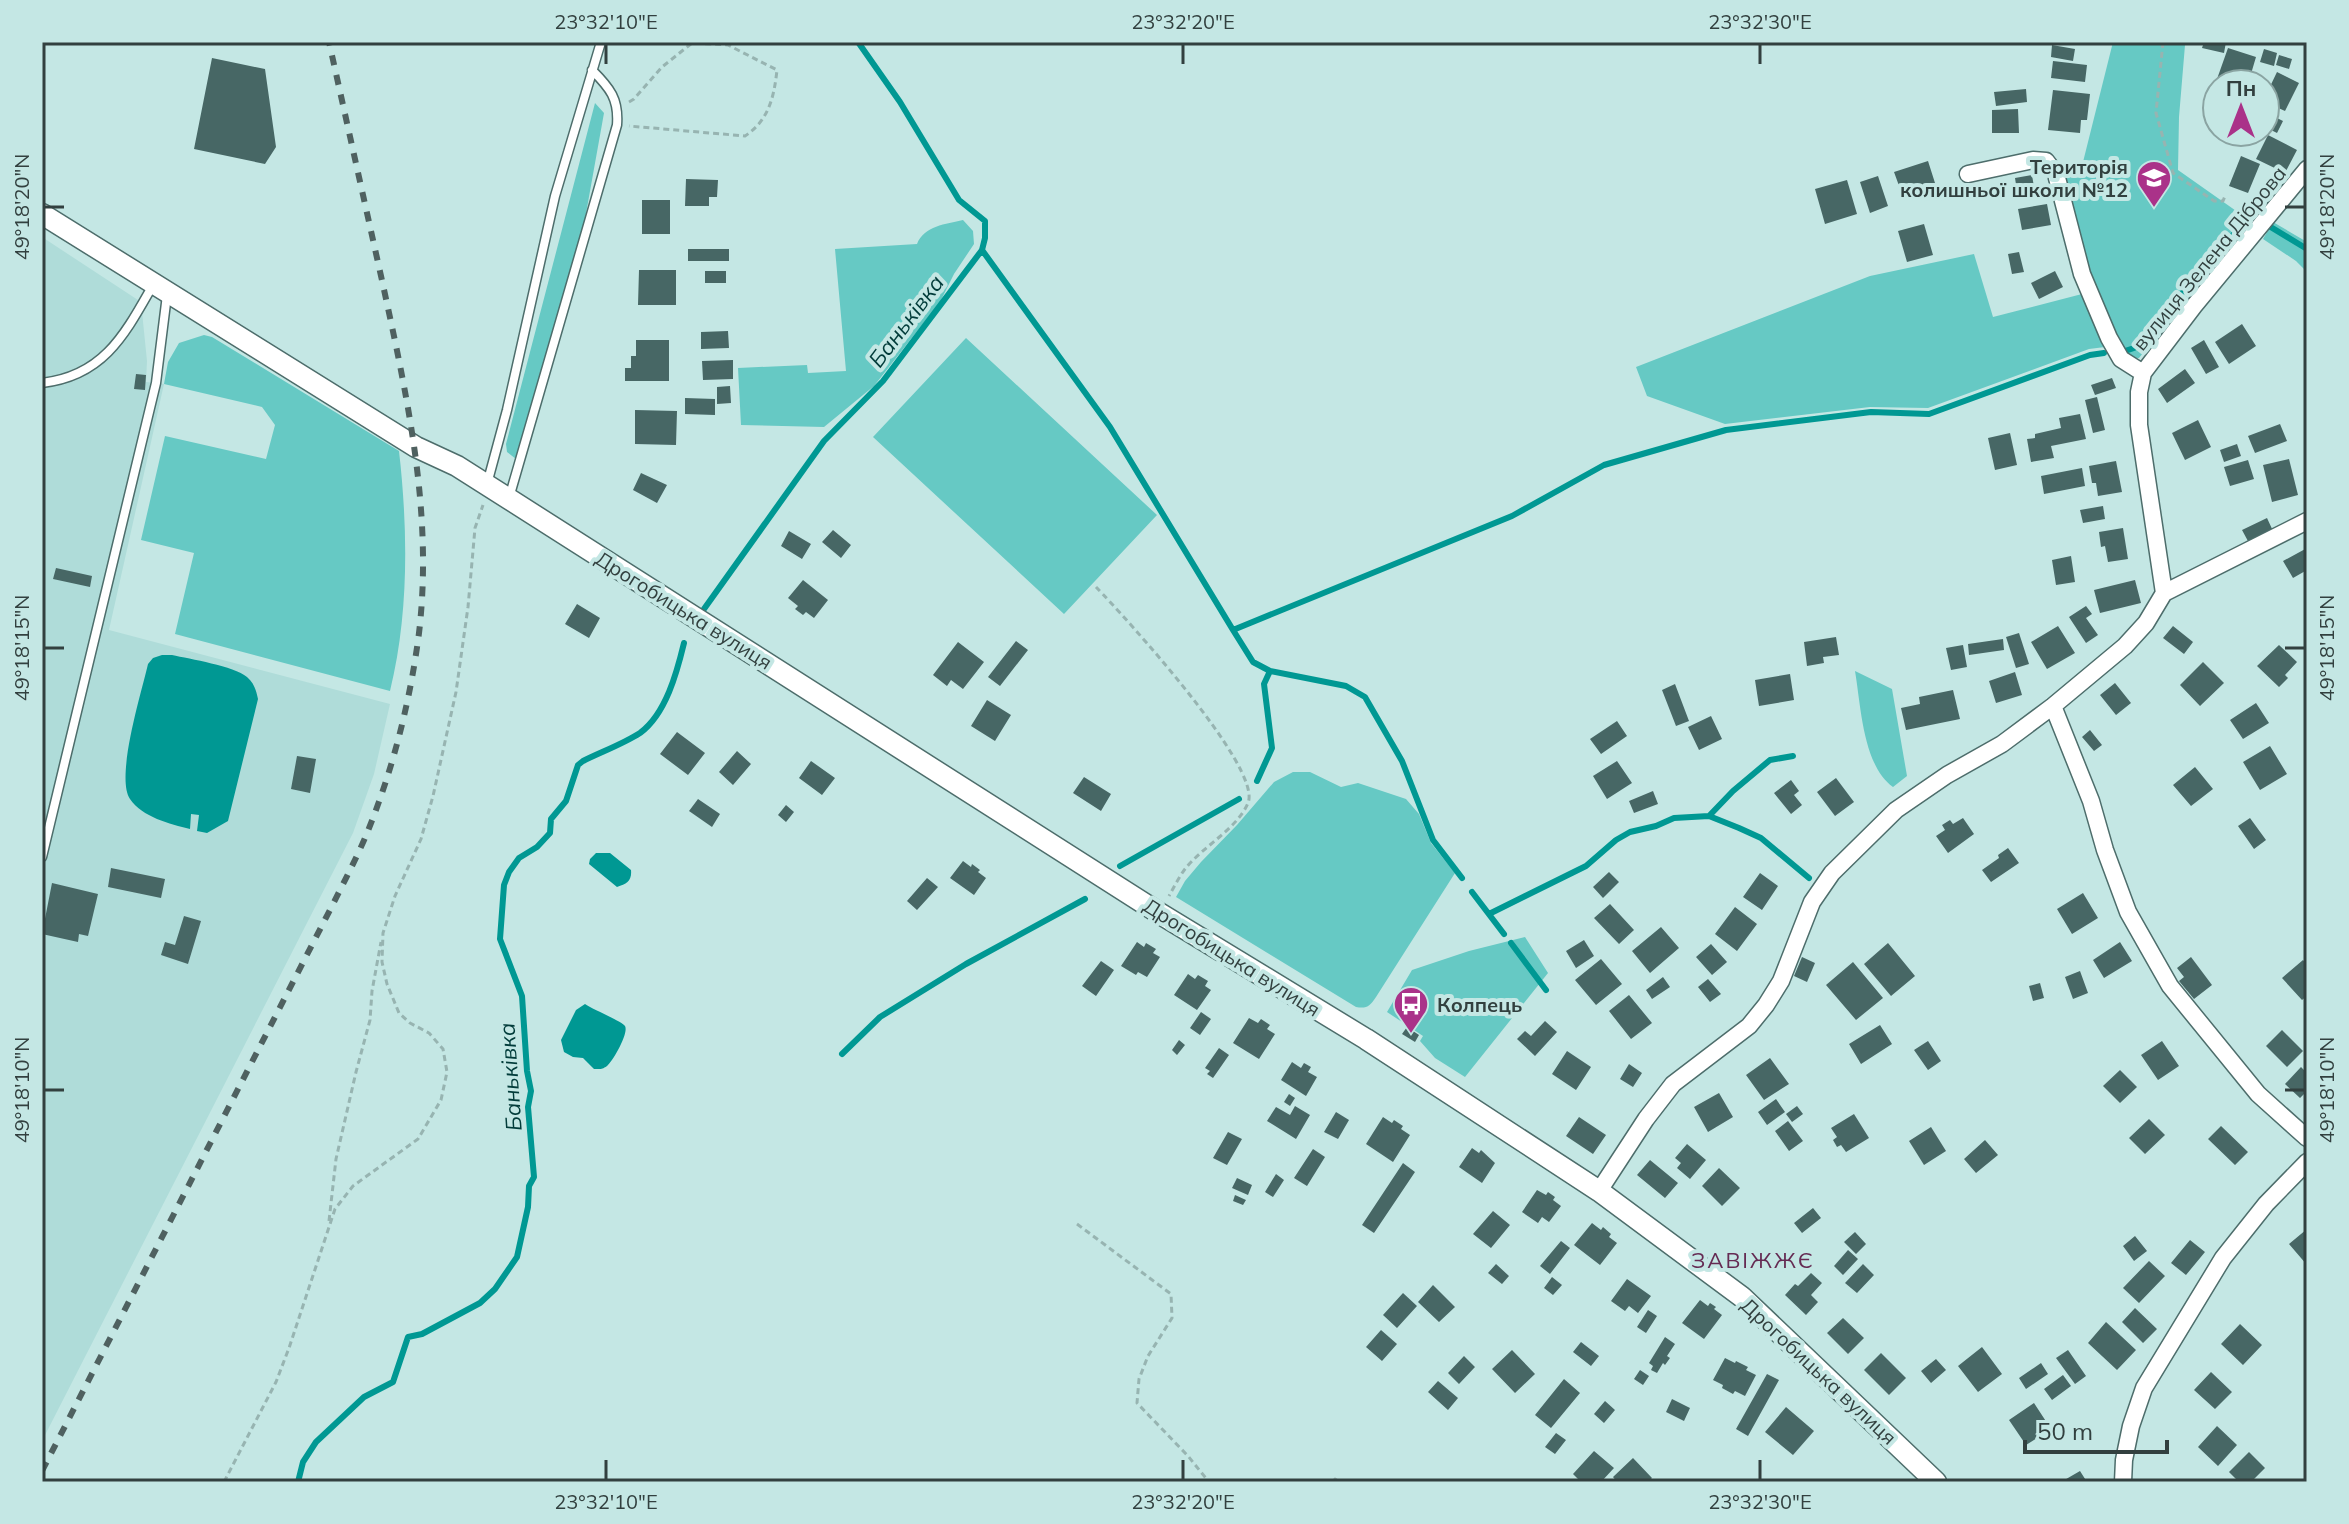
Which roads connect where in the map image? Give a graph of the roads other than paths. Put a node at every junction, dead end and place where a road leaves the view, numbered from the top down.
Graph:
1 (601, 42) edge
2 (592, 70) junction
3 (2307, 169) edge
4 (1968, 174) dead end
5 (42, 214) edge
6 (161, 289) junction
7 (2143, 373) junction
8 (42, 383) edge
9 (496, 491) junction
10 (2307, 521) edge
11 (2164, 593) junction
12 (2053, 706) junction
13 (42, 857) edge
14 (2307, 1138) edge
15 (2307, 1162) edge
16 (1599, 1191) junction
17 (1936, 1482) edge
18 (2123, 1482) edge

1 - 2 lane
2 - 9 lane
2 - 9 lane
3 - 7 street, вулиця Зелена Діброва
4 - 7 street, вулиця Зелена Діброва
5 - 6 street, Дрогобицька вулиця
6 - 8 lane
6 - 9 street, Дрогобицька вулиця
6 - 13 lane
7 - 11 street, вулиця Зелена Діброва
9 - 16 street, Дрогобицька вулиця
10 - 11 street
11 - 12 street
12 - 14 street
12 - 16 street
15 - 18 street
16 - 17 street, Дрогобицька вулиця

